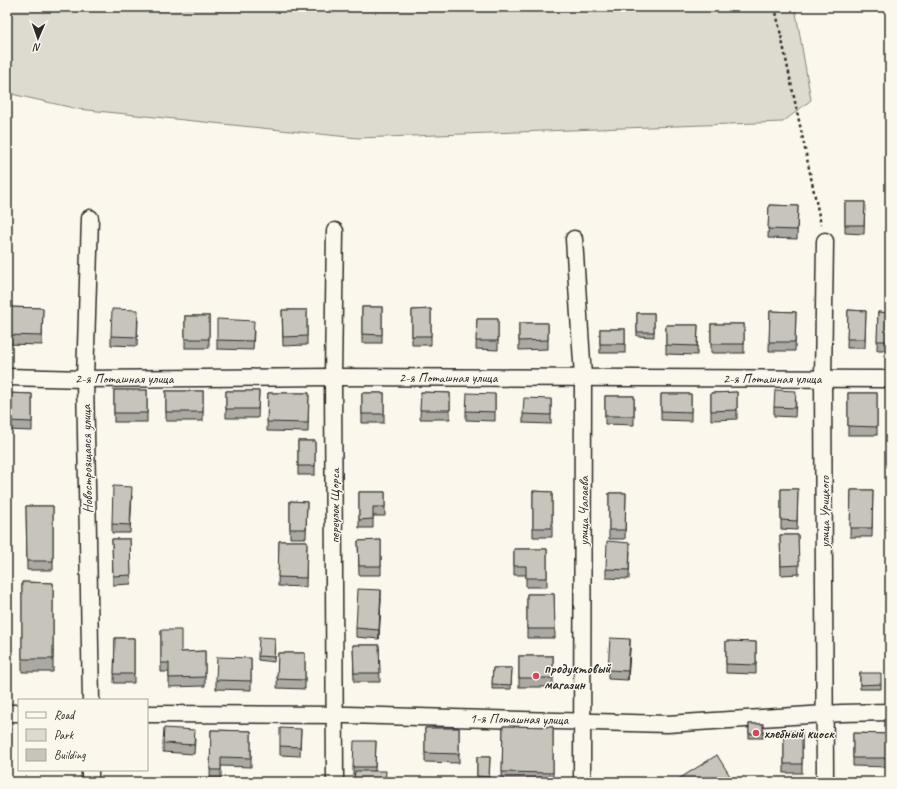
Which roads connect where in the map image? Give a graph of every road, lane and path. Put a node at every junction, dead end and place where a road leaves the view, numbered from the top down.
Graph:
1 (775, 7) edge
2 (90, 218) dead end
3 (335, 231) dead end
4 (574, 239) dead end
5 (825, 241) joint
6 (7, 376) edge
7 (333, 377) junction
8 (583, 377) junction
9 (85, 379) junction
10 (823, 379) junction
11 (890, 379) edge
12 (91, 699) edge
13 (890, 712) edge
14 (7, 713) edge
15 (18, 713) edge
16 (148, 714) edge
17 (826, 714) junction
18 (335, 715) junction
19 (582, 720) junction
20 (90, 771) edge
21 (90, 782) edge
22 (335, 782) edge
23 (582, 782) edge
24 (825, 782) edge

1 - 5 path
2 - 9 street, Новостроящаяся улица
3 - 7 street, переулок Щорса
4 - 8 street, улица Чапаева
5 - 10 street, улица Урицкого
6 - 9 street, 2-я Поташная улица
7 - 8 street, 2-я Поташная улица
7 - 9 street, 2-я Поташная улица
7 - 18 street, переулок Щорса
8 - 10 street, 2-я Поташная улица
8 - 19 street, улица Чапаева
9 - 12 street, Новостроящаяся улица
10 - 11 street, 2-я Поташная улица
10 - 17 street, улица Урицкого
13 - 17 street, 1-я Поташная улица
14 - 15 street
16 - 18 street, 1-я Поташная улица
17 - 19 street, 1-я Поташная улица
17 - 24 street, улица Урицкого
18 - 19 street, 1-я Поташная улица
18 - 22 street, переулок Щорса
19 - 23 street, улица Чапаева
20 - 21 street

